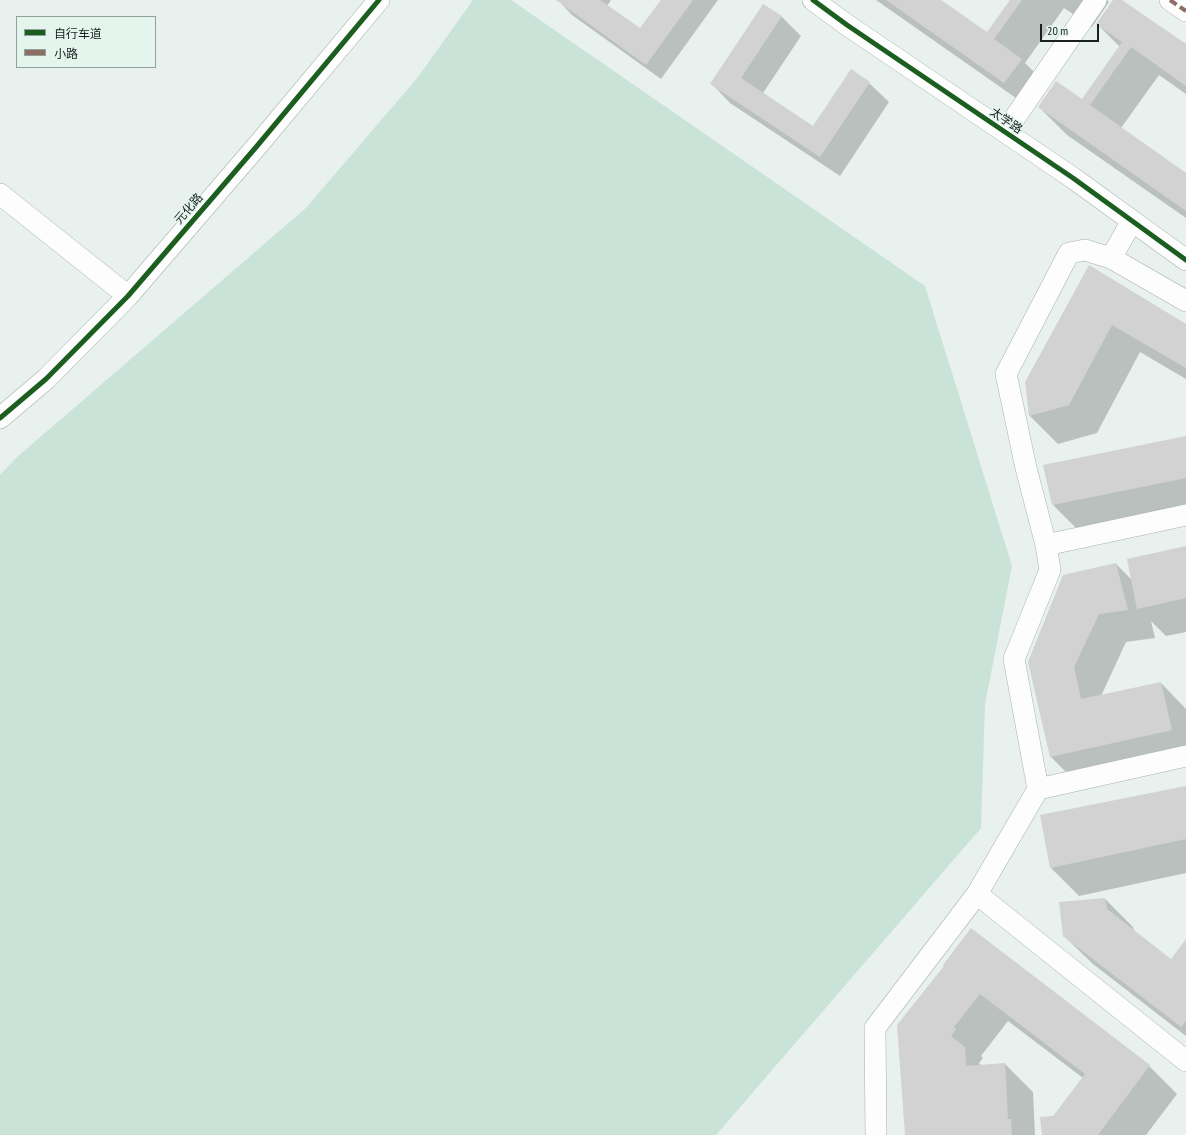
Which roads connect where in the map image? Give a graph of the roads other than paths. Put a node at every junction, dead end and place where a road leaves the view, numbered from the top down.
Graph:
1 (379, 0) edge
2 (813, 0) edge
3 (1096, 0) edge
4 (1170, 0) edge
5 (1186, 11) edge
6 (1005, 132) junction
7 (0, 194) edge
8 (1132, 221) junction
9 (1111, 258) junction
10 (1186, 260) edge
11 (128, 296) junction
12 (1186, 301) edge
13 (0, 418) edge
14 (1186, 515) edge
15 (1046, 545) junction
16 (1186, 756) edge
17 (1038, 789) junction
18 (977, 894) junction
19 (1186, 1061) edge
20 (876, 1135) edge

1 - 11 street, 元化路
2 - 6 street, 太学路
3 - 6 street
4 - 5 street
6 - 8 street, 太学路
7 - 11 street
8 - 9 street
8 - 10 street, 太学路
9 - 12 street
9 - 15 street
11 - 13 street, 元化路
14 - 15 street
15 - 17 street
16 - 17 street
17 - 18 street
18 - 19 street
18 - 20 street

